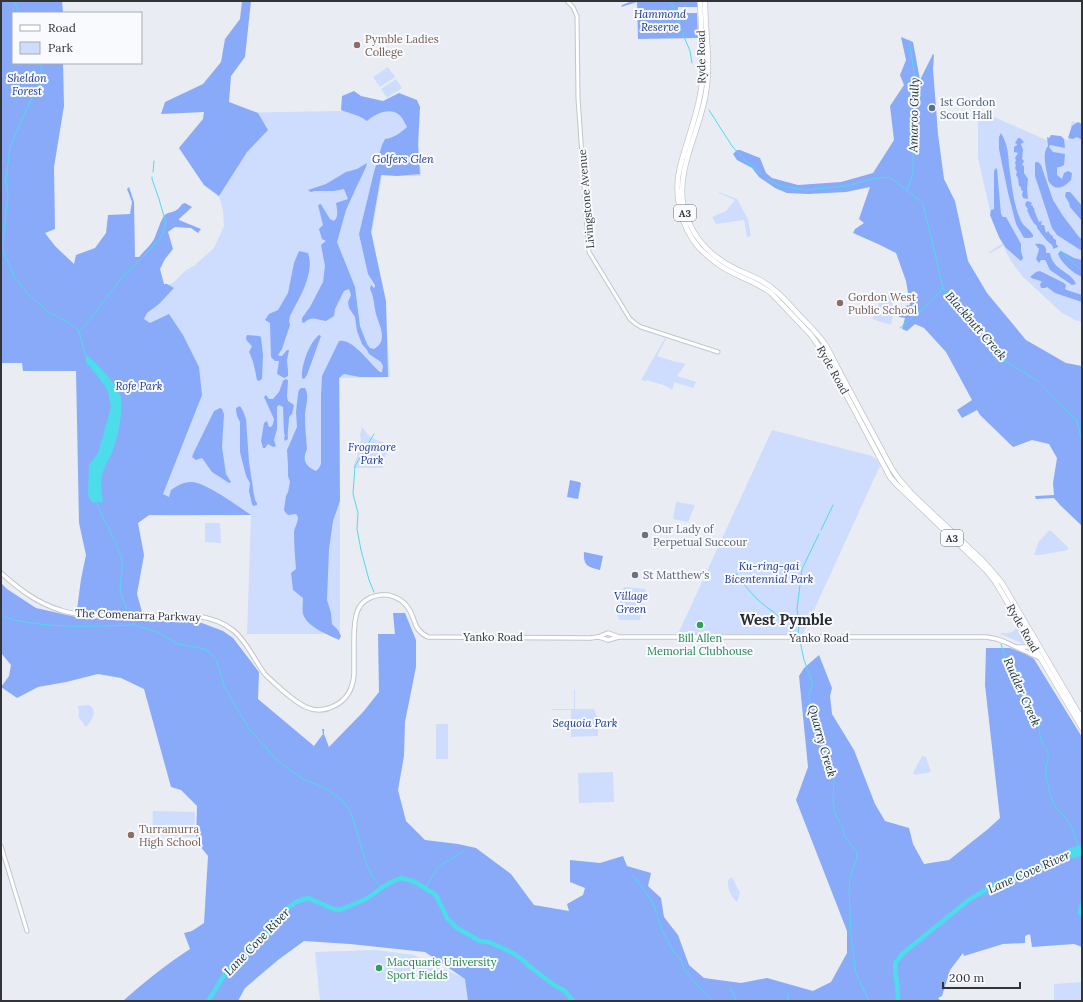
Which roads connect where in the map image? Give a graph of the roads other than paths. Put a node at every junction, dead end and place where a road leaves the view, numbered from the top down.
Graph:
1 (567, 1) edge
2 (700, 1) edge
3 (705, 1) edge
4 (718, 352) dead end
5 (1, 573) edge
6 (416, 627) joint
7 (606, 634) junction
8 (611, 635) junction
9 (598, 637) junction
10 (619, 637) junction
11 (608, 639) junction
12 (1035, 646) junction
13 (1016, 647) junction
14 (1023, 650) junction
15 (1040, 658) junction
16 (1082, 720) edge
17 (1082, 728) edge
18 (1, 846) edge
19 (27, 931) dead end

1 - 4 street, Livingstone Avenue
2 - 12 highway, Ryde Road / A3
3 - 12 highway, Ryde Road / A3
5 - 6 main road, The Comenarra Parkway
6 - 9 main road, Yanko Road
7 - 8 main road, Yanko Road
7 - 9 main road, Yanko Road
7 - 11 main road
8 - 10 main road, Yanko Road
8 - 11 main road
9 - 11 main road, Yanko Road
10 - 11 main road, Yanko Road
10 - 13 main road, Yanko Road
12 - 13 main road, Yanko Road
12 - 14 main road
12 - 15 highway, Ryde Road / A3
12 - 16 highway, Ryde Road / A3
13 - 14 main road, Yanko Road
14 - 15 main road, Yanko Road
15 - 17 highway, Ryde Road / A3
18 - 19 street

